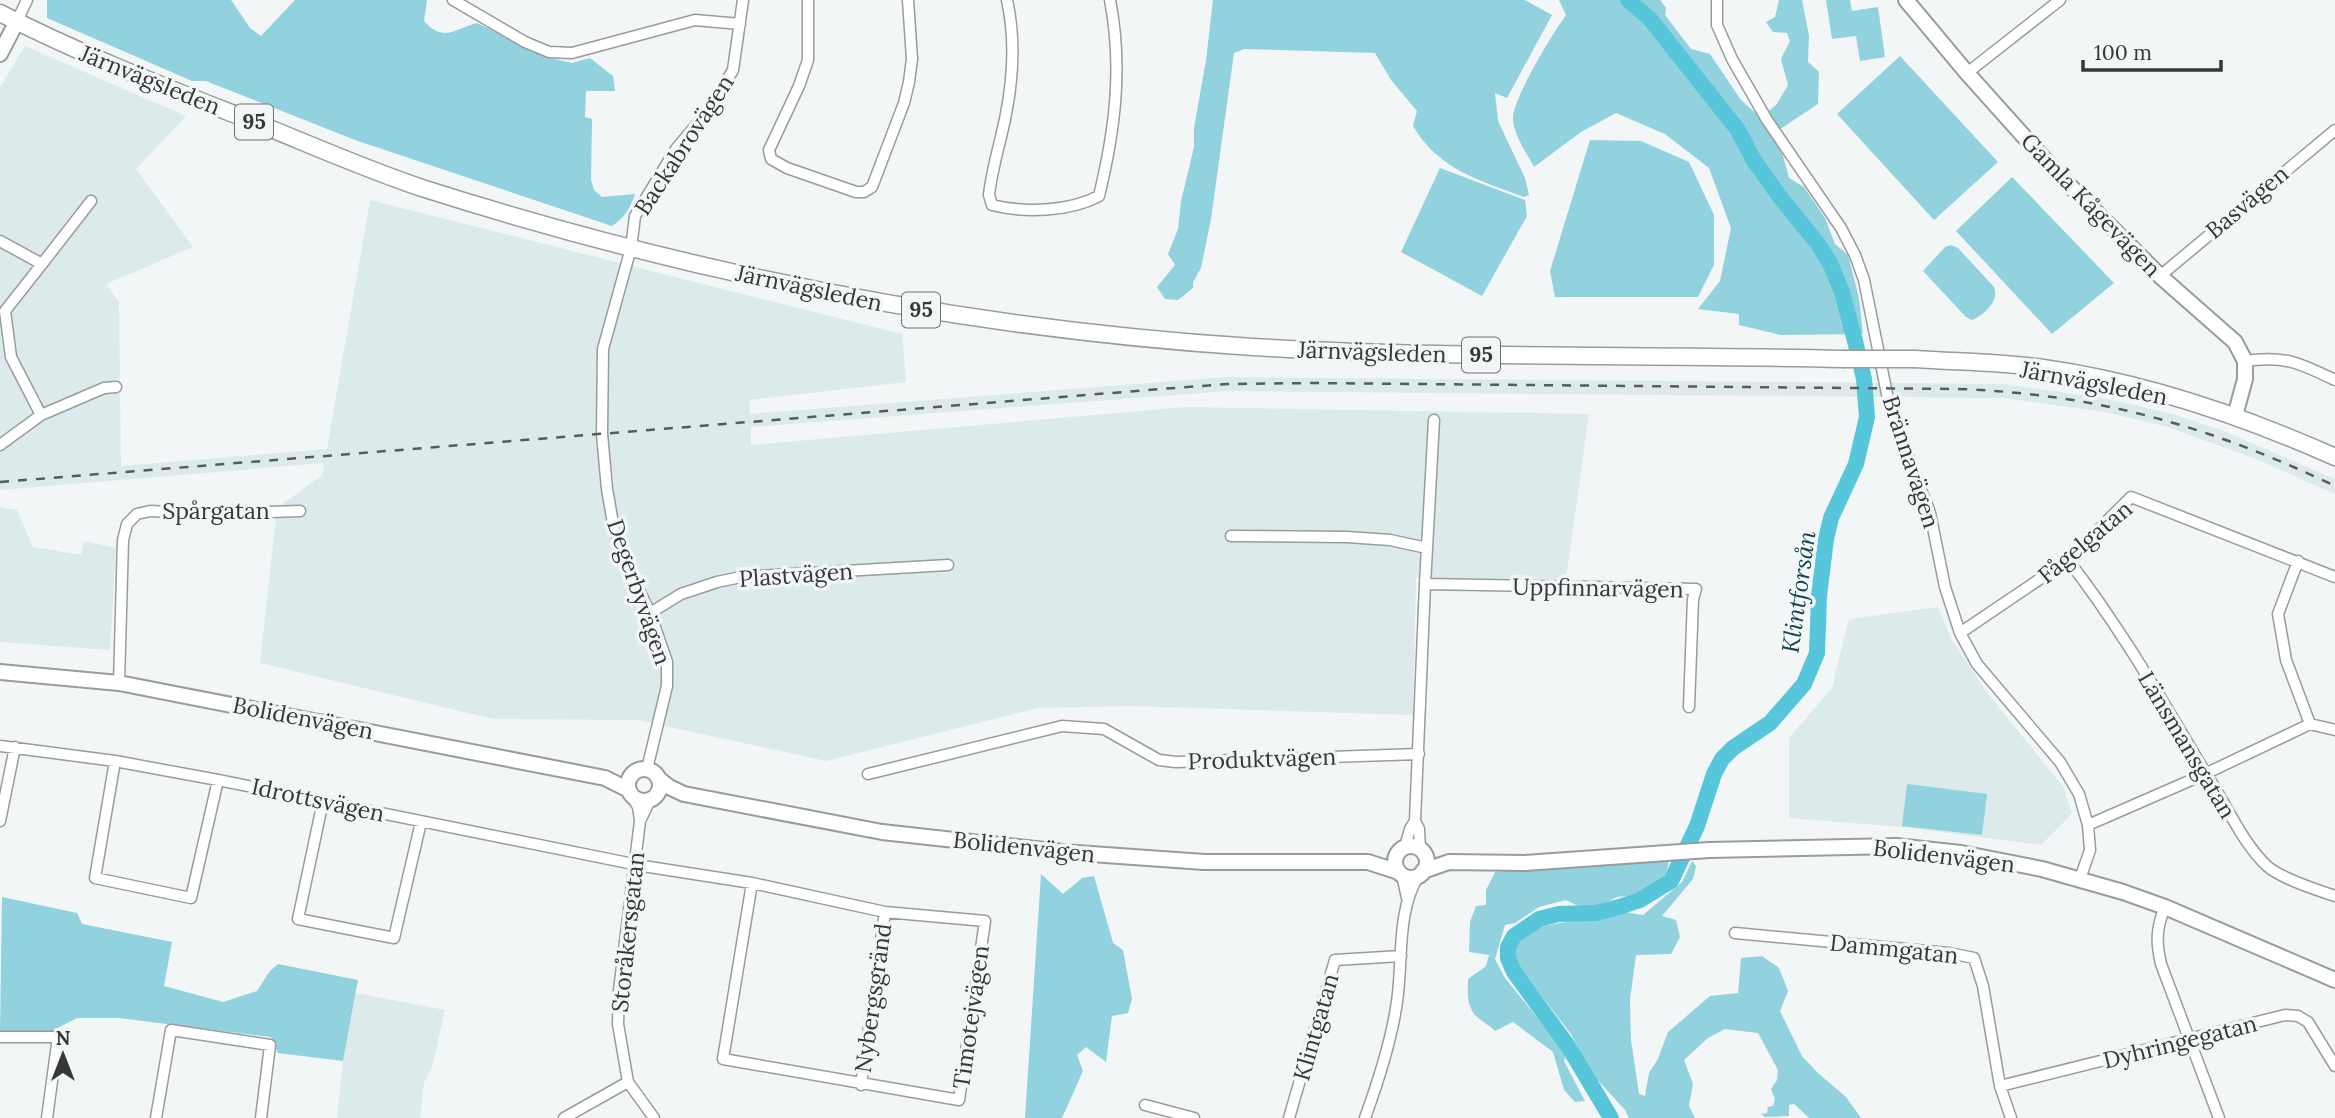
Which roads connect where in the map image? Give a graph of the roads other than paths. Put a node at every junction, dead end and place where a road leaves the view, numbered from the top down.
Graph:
1 (26, 0) edge
2 (453, 0) edge
3 (743, 0) edge
4 (808, 0) edge
5 (908, 0) edge
6 (1007, 0) edge
7 (1110, 0) edge
8 (1717, 0) edge
9 (1906, 0) edge
10 (2060, 0) edge
11 (0, 13) edge
12 (17, 21) junction
13 (740, 24) junction
14 (0, 54) edge
15 (1966, 73) junction
16 (2335, 130) edge
17 (91, 201) dead end
18 (0, 242) edge
19 (631, 248) junction
20 (42, 264) junction
21 (2160, 276) junction
22 (2245, 361) junction
23 (2335, 380) edge
24 (116, 387) dead end
25 (41, 415) junction
26 (2235, 416) junction
27 (1434, 420) dead end
28 (0, 444) edge
29 (2335, 457) edge
30 (300, 511) dead end
31 (1231, 536) dead end
32 (1427, 548) junction
33 (2068, 560) junction
34 (2298, 561) junction
35 (948, 565) dead end
36 (2335, 577) edge
37 (1425, 584) junction
38 (650, 613) junction
39 (1960, 633) junction
40 (0, 672) edge
41 (119, 683) junction
42 (1689, 707) dead end
43 (2310, 724) junction
44 (2335, 730) edge
45 (0, 746) edge
46 (15, 747) junction
47 (1419, 754) junction
48 (115, 761) junction
49 (632, 774) junction
50 (653, 774) junction
51 (868, 774) dead end
52 (2205, 774) junction
53 (605, 778) junction
54 (218, 780) junction
55 (630, 792) junction
56 (684, 794) junction
57 (653, 799) junction
58 (323, 801) junction
59 (0, 821) edge
60 (421, 821) junction
61 (640, 821) junction
62 (2088, 825) junction
63 (1411, 850) junction
64 (1368, 862) junction
65 (1449, 862) junction
66 (634, 865) junction
67 (1400, 873) junction
68 (1421, 873) junction
69 (2080, 879) junction
70 (752, 883) junction
71 (2335, 896) edge
72 (1407, 898) junction
73 (2165, 907) junction
74 (885, 912) junction
75 (1735, 933) dead end
76 (1402, 956) junction
77 (2335, 979) edge
78 (0, 1037) edge
79 (2189, 1038) junction
80 (2335, 1066) edge
81 (628, 1082) junction
82 (861, 1085) junction
83 (2000, 1086) junction
84 (1145, 1105) dead end
85 (47, 1118) edge
86 (156, 1118) edge
87 (261, 1118) edge
88 (564, 1118) edge
89 (654, 1118) edge
90 (1194, 1118) edge
91 (1289, 1118) edge
92 (1365, 1118) edge
93 (2011, 1118) edge
94 (2220, 1118) edge

1 - 12 street
2 - 13 street
3 - 13 street, Backabrovägen
4 - 5 street
6 - 7 street
8 - 39 street, Brännavägen
9 - 15 main road, Gamla Kågevägen
10 - 15 street
11 - 12 main road, Järnvägsleden / 95
12 - 14 main road
12 - 19 main road, Järnvägsleden / 95
13 - 19 street, Backabrovägen
15 - 21 main road, Gamla Kågevägen
16 - 21 street, Basvägen
17 - 20 street
18 - 20 street
19 - 26 main road, Järnvägsleden / 95, bridge
19 - 38 street, Degerbyvägen
20 - 25 street
21 - 22 main road, Gamla Kågevägen
22 - 23 street
22 - 26 main road
24 - 25 street
25 - 28 street
26 - 29 main road, Järnvägsleden / 95
27 - 32 street
30 - 41 street, Spårgatan
31 - 32 street
32 - 37 street
33 - 34 street, Fågelgatan
33 - 39 street, Fågelgatan
33 - 52 street, Länsmansgatan
34 - 36 street, Fågelgatan
34 - 43 street
35 - 38 street, Plastvägen
37 - 42 street, Uppfinnarvägen
37 - 47 street
38 - 50 street, Degerbyvägen
39 - 62 street, Brännavägen
40 - 41 main road, Bolidenvägen
41 - 53 main road, Bolidenvägen
43 - 44 street
43 - 52 street
45 - 46 street, Idrottsvägen
46 - 48 street, Idrottsvägen
46 - 59 street
47 - 51 street, Produktvägen
47 - 63 street
48 - 54 street, Idrottsvägen
48 - 54 street
49 - 50 main road
49 - 53 main road, Bolidenvägen
49 - 55 main road
50 - 56 main road, Bolidenvägen
50 - 57 main road
52 - 62 street
52 - 71 street, Länsmansgatan
53 - 55 main road, Bolidenvägen
54 - 58 street, Idrottsvägen
55 - 57 main road
55 - 61 street, Storåkersgatan
56 - 57 main road, Bolidenvägen
56 - 64 main road, Bolidenvägen
57 - 61 street, Storåkersgatan
58 - 60 street, Idrottsvägen
58 - 60 street
60 - 66 street, Idrottsvägen
61 - 66 street, Storåkersgatan
62 - 69 street, Brännavägen
63 - 64 main road, Bolidenvägen
63 - 65 main road, Bolidenvägen
63 - 67 main road
63 - 68 main road
64 - 67 main road, Bolidenvägen
65 - 68 main road, Bolidenvägen
65 - 69 main road, Bolidenvägen
66 - 70 street, Timotejvägen
66 - 81 street, Storåkersgatan
67 - 68 main road, Bolidenvägen
67 - 72 street
68 - 72 street
69 - 73 main road, Bolidenvägen
70 - 74 street, Timotejvägen
70 - 82 street, Timotejvägen
72 - 76 street
73 - 77 main road, Bolidenvägen
73 - 79 street
74 - 82 street, Nybergsgränd
74 - 82 street, Timotejvägen
75 - 83 street, Dammgatan
76 - 91 street, Klintgatan
76 - 92 street
78 - 85 street
79 - 80 street, Dyhringegatan
79 - 83 street, Dyhringegatan
79 - 94 street
81 - 88 street
81 - 89 street, Storåkersgatan
83 - 93 street, Dammgatan
84 - 90 street
86 - 87 street

